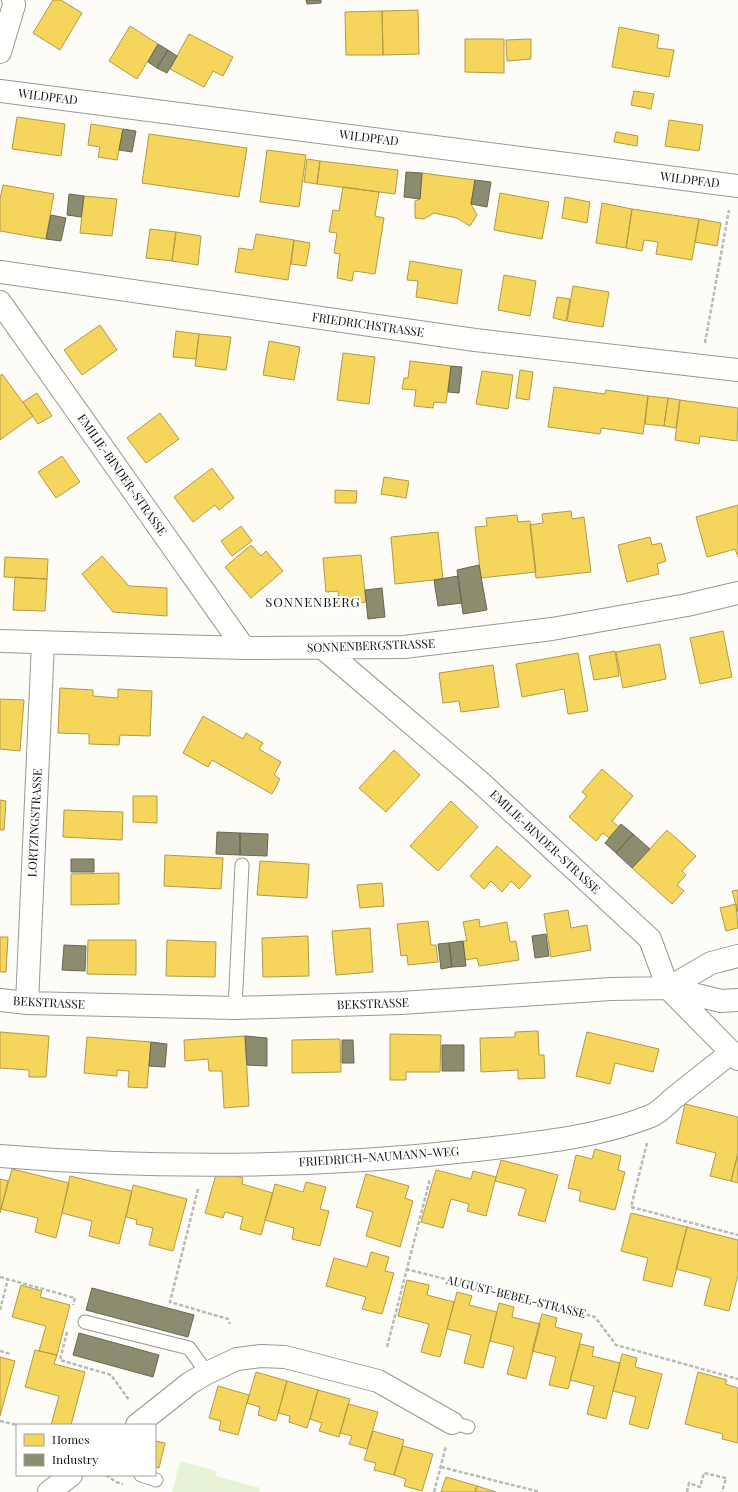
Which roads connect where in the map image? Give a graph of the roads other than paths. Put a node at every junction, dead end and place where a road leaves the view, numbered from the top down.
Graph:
1 (13, 0) edge
2 (0, 52) edge
3 (0, 91) edge
4 (736, 186) edge
5 (0, 272) edge
6 (0, 302) edge
7 (738, 370) edge
8 (738, 593) edge
9 (0, 641) edge
10 (43, 643) junction
11 (244, 648) junction
12 (324, 648) junction
13 (242, 865) dead end
14 (738, 956) edge
15 (668, 988) junction
16 (0, 1000) edge
17 (738, 1000) edge
18 (27, 1003) junction
19 (235, 1008) junction
20 (735, 1055) edge
21 (0, 1156) edge
22 (85, 1322) dead end
23 (207, 1373) junction
24 (138, 1424) edge
25 (460, 1425) dead end
26 (70, 1476) edge
27 (144, 1476) edge
28 (156, 1480) dead end
29 (49, 1492) edge

1 - 2 street
3 - 4 street, WILDPFAD
5 - 7 street, FRIEDRICHSTRASSE
6 - 11 street, EMILIE-BINDER-STRASSE
8 - 12 street, SONNENBERGSTRASSE
9 - 10 street, SONNENBERGSTRASSE
10 - 11 street, SONNENBERGSTRASSE
10 - 18 street, LORTZINGSTRASSE
11 - 12 street, SONNENBERGSTRASSE
12 - 15 street, EMILIE-BINDER-STRASSE
13 - 19 lane
14 - 15 street, BEKSTRASSE
15 - 17 street
15 - 19 street, BEKSTRASSE
15 - 20 street, EMILIE-BINDER-STRASSE
16 - 18 street, BEKSTRASSE
18 - 19 street, BEKSTRASSE
20 - 21 street, FRIEDRICH-NAUMANN-WEG
22 - 23 lane
23 - 24 street
23 - 25 street
26 - 29 street
27 - 28 lane

